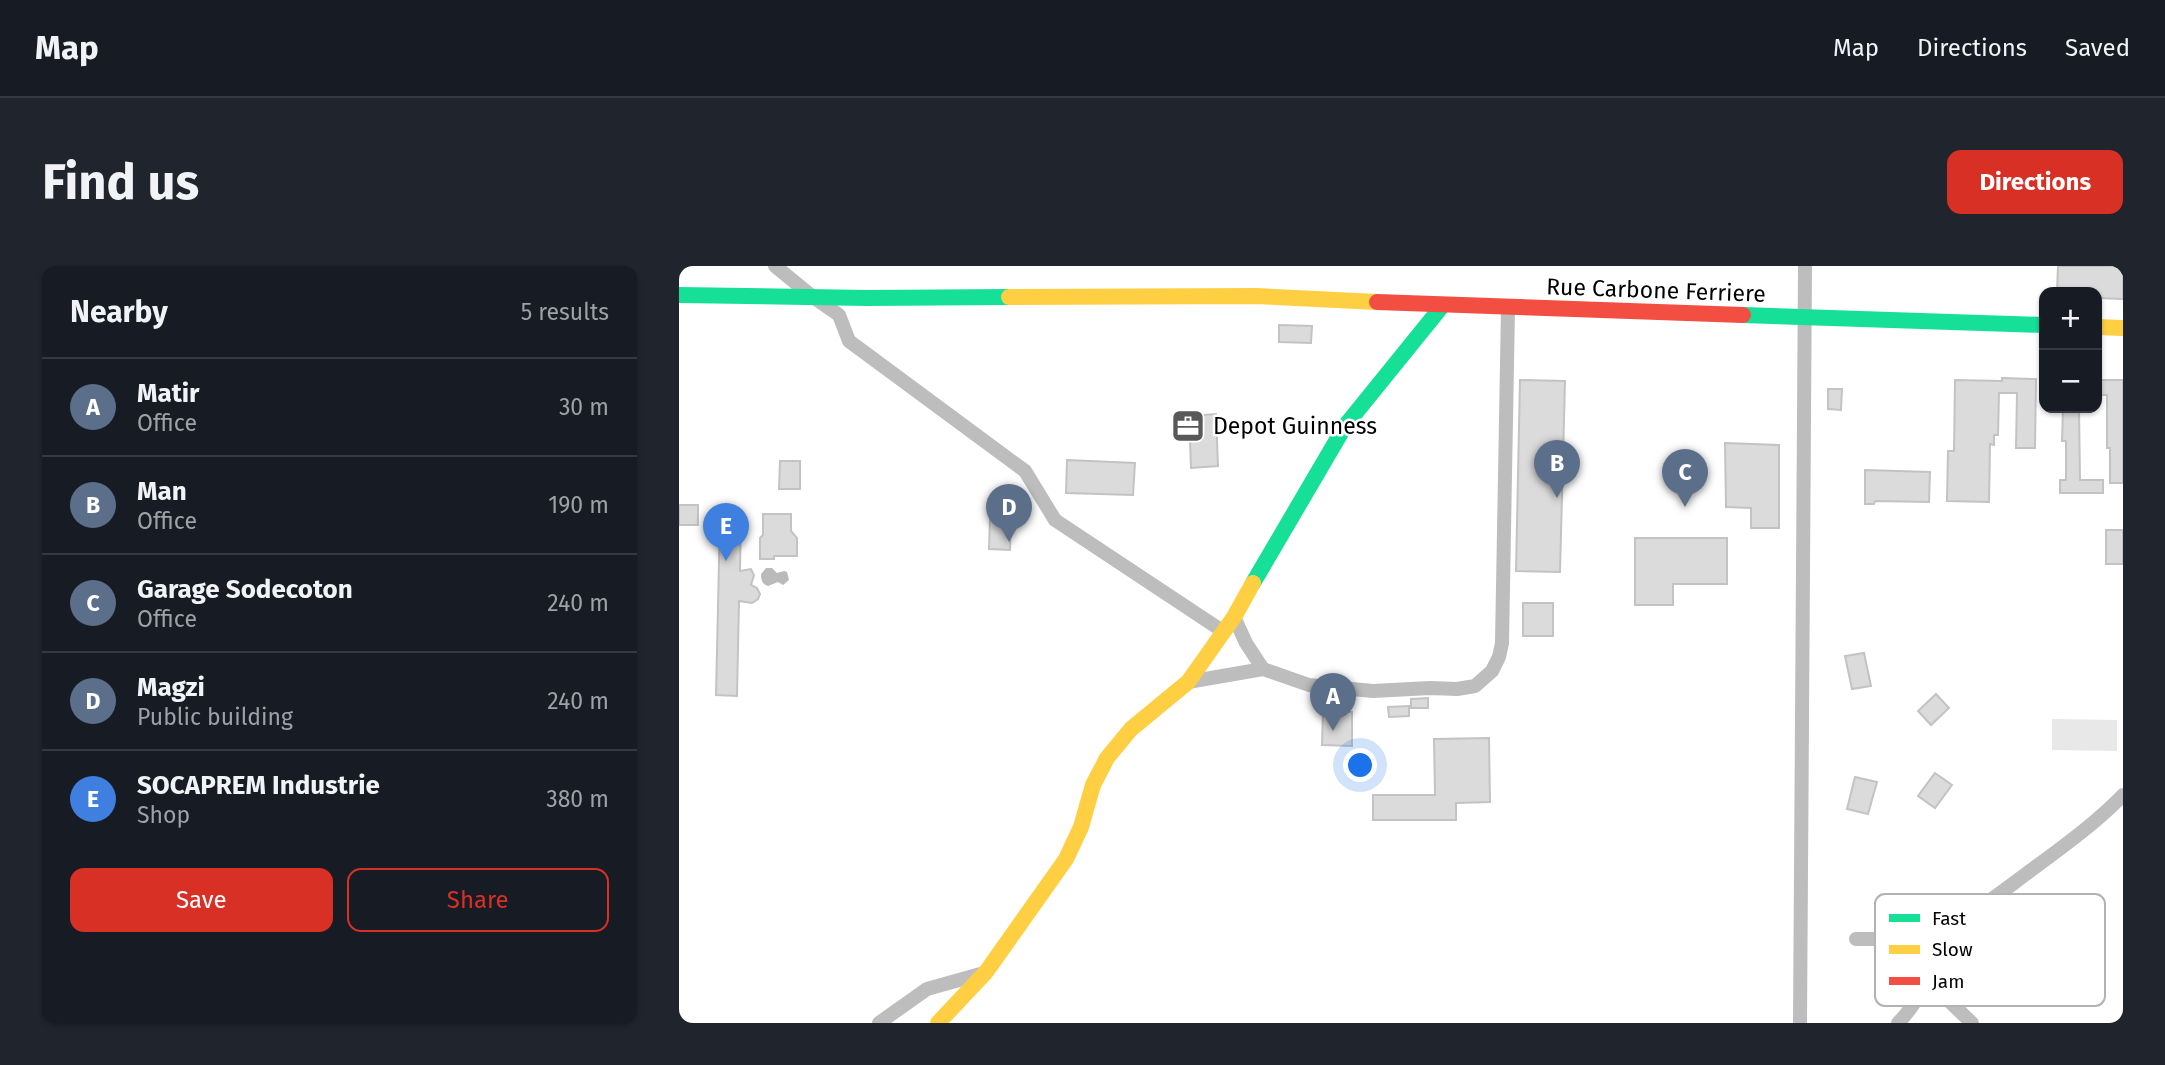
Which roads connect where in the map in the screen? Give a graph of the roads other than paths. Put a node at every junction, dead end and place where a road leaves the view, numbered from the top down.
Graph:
1 (775, 266) edge
2 (1805, 266) edge
3 (679, 295) edge
4 (813, 297) junction
5 (1443, 305) junction
6 (1508, 308) junction
7 (1804, 317) junction
8 (2039, 325) edge
9 (2102, 327) edge
10 (2123, 328) edge
11 (1234, 617) junction
12 (1224, 632) junction
13 (1263, 669) junction
14 (1188, 682) junction
15 (2123, 795) edge
16 (1998, 894) edge
17 (1857, 939) dead end
18 (1875, 939) edge
19 (986, 972) junction
20 (1911, 1006) edge
21 (1954, 1006) edge
22 (880, 1023) edge
23 (938, 1023) edge
24 (1800, 1023) edge
25 (1898, 1023) edge
26 (1972, 1023) edge

1 - 4 street
2 - 7 street
3 - 4 street, Rue Carbone Ferriere
4 - 5 street, Rue Carbone Ferriere
4 - 12 street
5 - 6 street, Rue Carbone Ferriere
5 - 11 street
6 - 7 street, Rue Carbone Ferriere
6 - 13 street
7 - 8 street, Rue Carbone Ferriere
7 - 24 street
9 - 10 street
11 - 12 street
11 - 13 street
12 - 14 street
13 - 14 street
14 - 19 street
15 - 16 street
17 - 18 street
19 - 22 street
19 - 23 street
20 - 25 street
21 - 26 street

